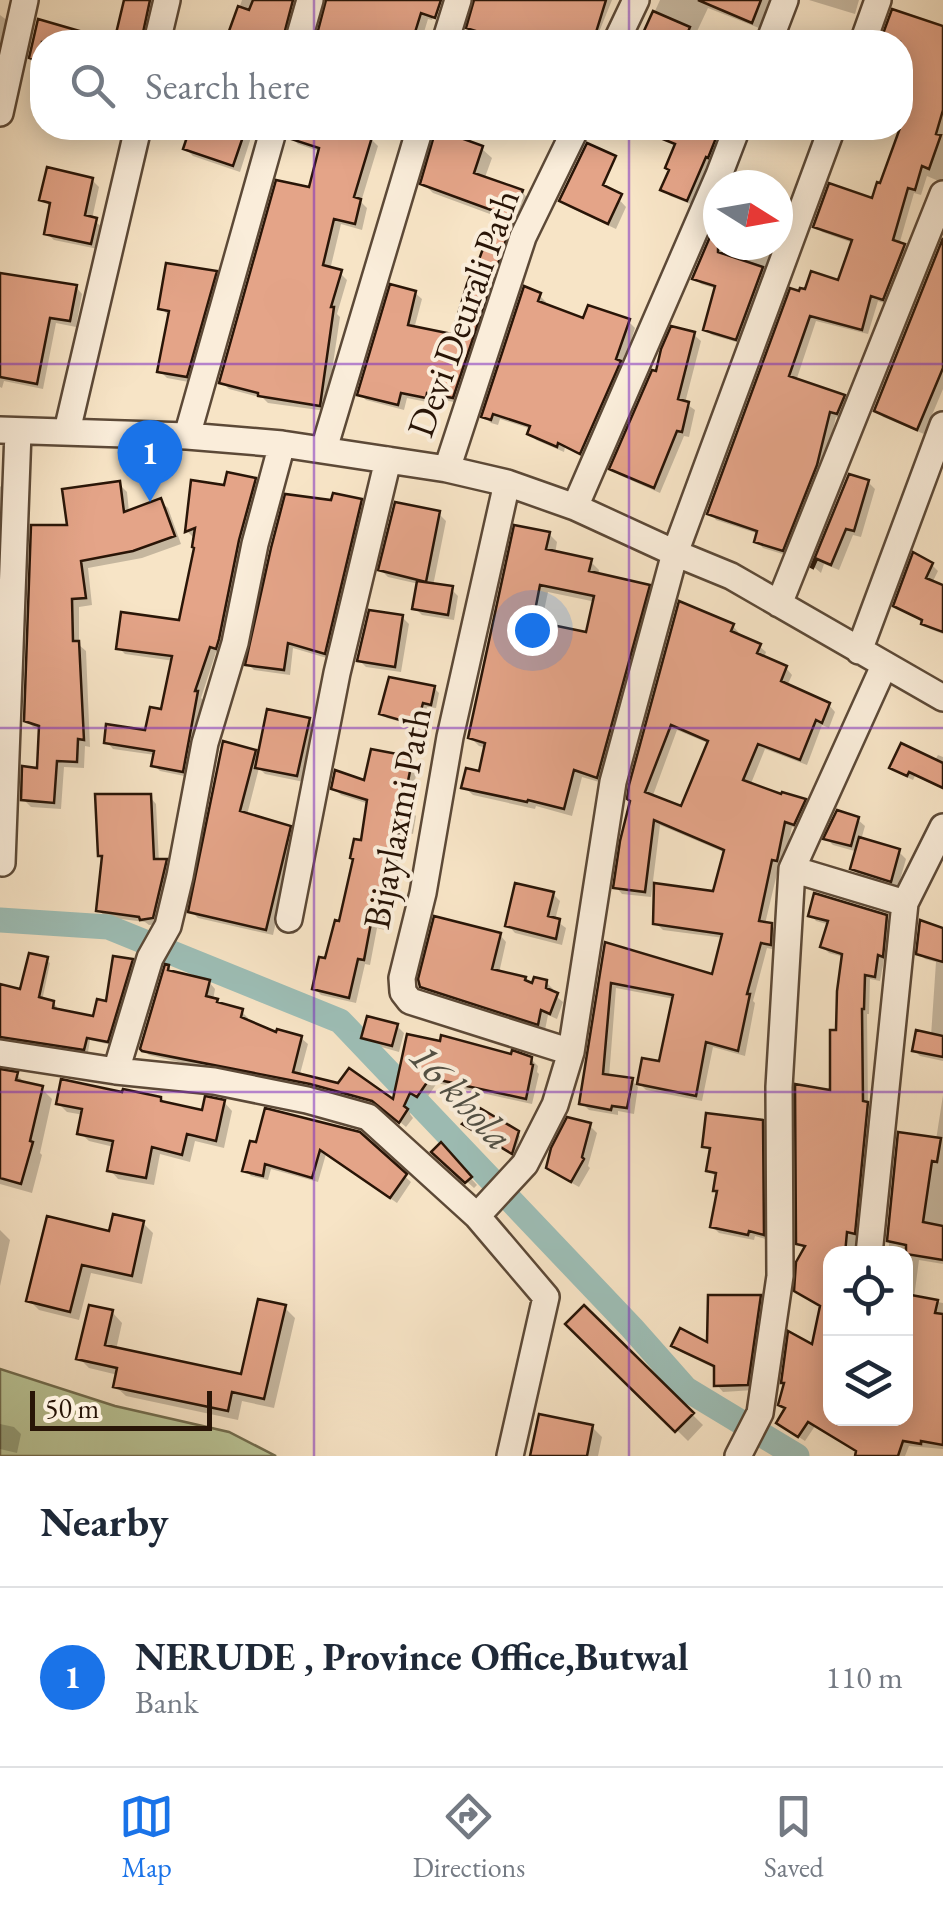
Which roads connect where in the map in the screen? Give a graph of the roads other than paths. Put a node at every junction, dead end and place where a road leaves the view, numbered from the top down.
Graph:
1 (25, 0) edge
2 (167, 0) edge
3 (310, 0) edge
4 (458, 0) edge
5 (636, 0) edge
6 (785, 0) edge
7 (878, 0) edge
8 (161, 30) edge
9 (301, 30) edge
10 (449, 30) edge
11 (622, 30) edge
12 (774, 30) edge
13 (867, 30) edge
14 (0, 113) edge
15 (135, 140) edge
16 (271, 140) edge
17 (416, 140) edge
18 (570, 140) edge
19 (732, 140) edge
20 (828, 140) edge
21 (943, 194) edge
22 (943, 425) edge
23 (9, 431) edge
24 (67, 432) junction
25 (187, 436) junction
26 (282, 444) junction
27 (324, 448) junction
28 (388, 460) junction
29 (447, 469) junction
30 (507, 482) junction
31 (575, 507) junction
32 (675, 553) junction
33 (778, 604) junction
34 (859, 651) junction
35 (884, 666) junction
36 (943, 698) edge
37 (943, 827) edge
38 (2, 863) edge
39 (792, 869) junction
40 (905, 904) junction
41 (289, 919) dead end
42 (571, 1052) junction
43 (0, 1053) edge
44 (116, 1071) junction
45 (477, 1216) junction
46 (871, 1246) edge
47 (738, 1454) edge
48 (510, 1456) edge

1 - 14 street
2 - 8 street
3 - 9 street
4 - 10 street
5 - 11 street
6 - 12 street
7 - 13 street
15 - 24 street
16 - 25 street
17 - 27 street
18 - 29 street, Devi Deurali Path
19 - 31 street
20 - 32 street
21 - 33 street
22 - 34 street
23 - 24 street
23 - 38 street
24 - 25 street
25 - 26 street
26 - 27 street
26 - 44 street
27 - 28 street
28 - 29 street
28 - 41 street
29 - 30 street
30 - 31 street
30 - 42 street, Bijaylaxmi Path
31 - 32 street
32 - 33 street
32 - 42 street
33 - 34 street
34 - 35 street
35 - 36 street
35 - 39 street
37 - 40 street
39 - 40 street
39 - 47 street
40 - 46 street
42 - 45 street
43 - 44 street
44 - 45 street
45 - 48 street

